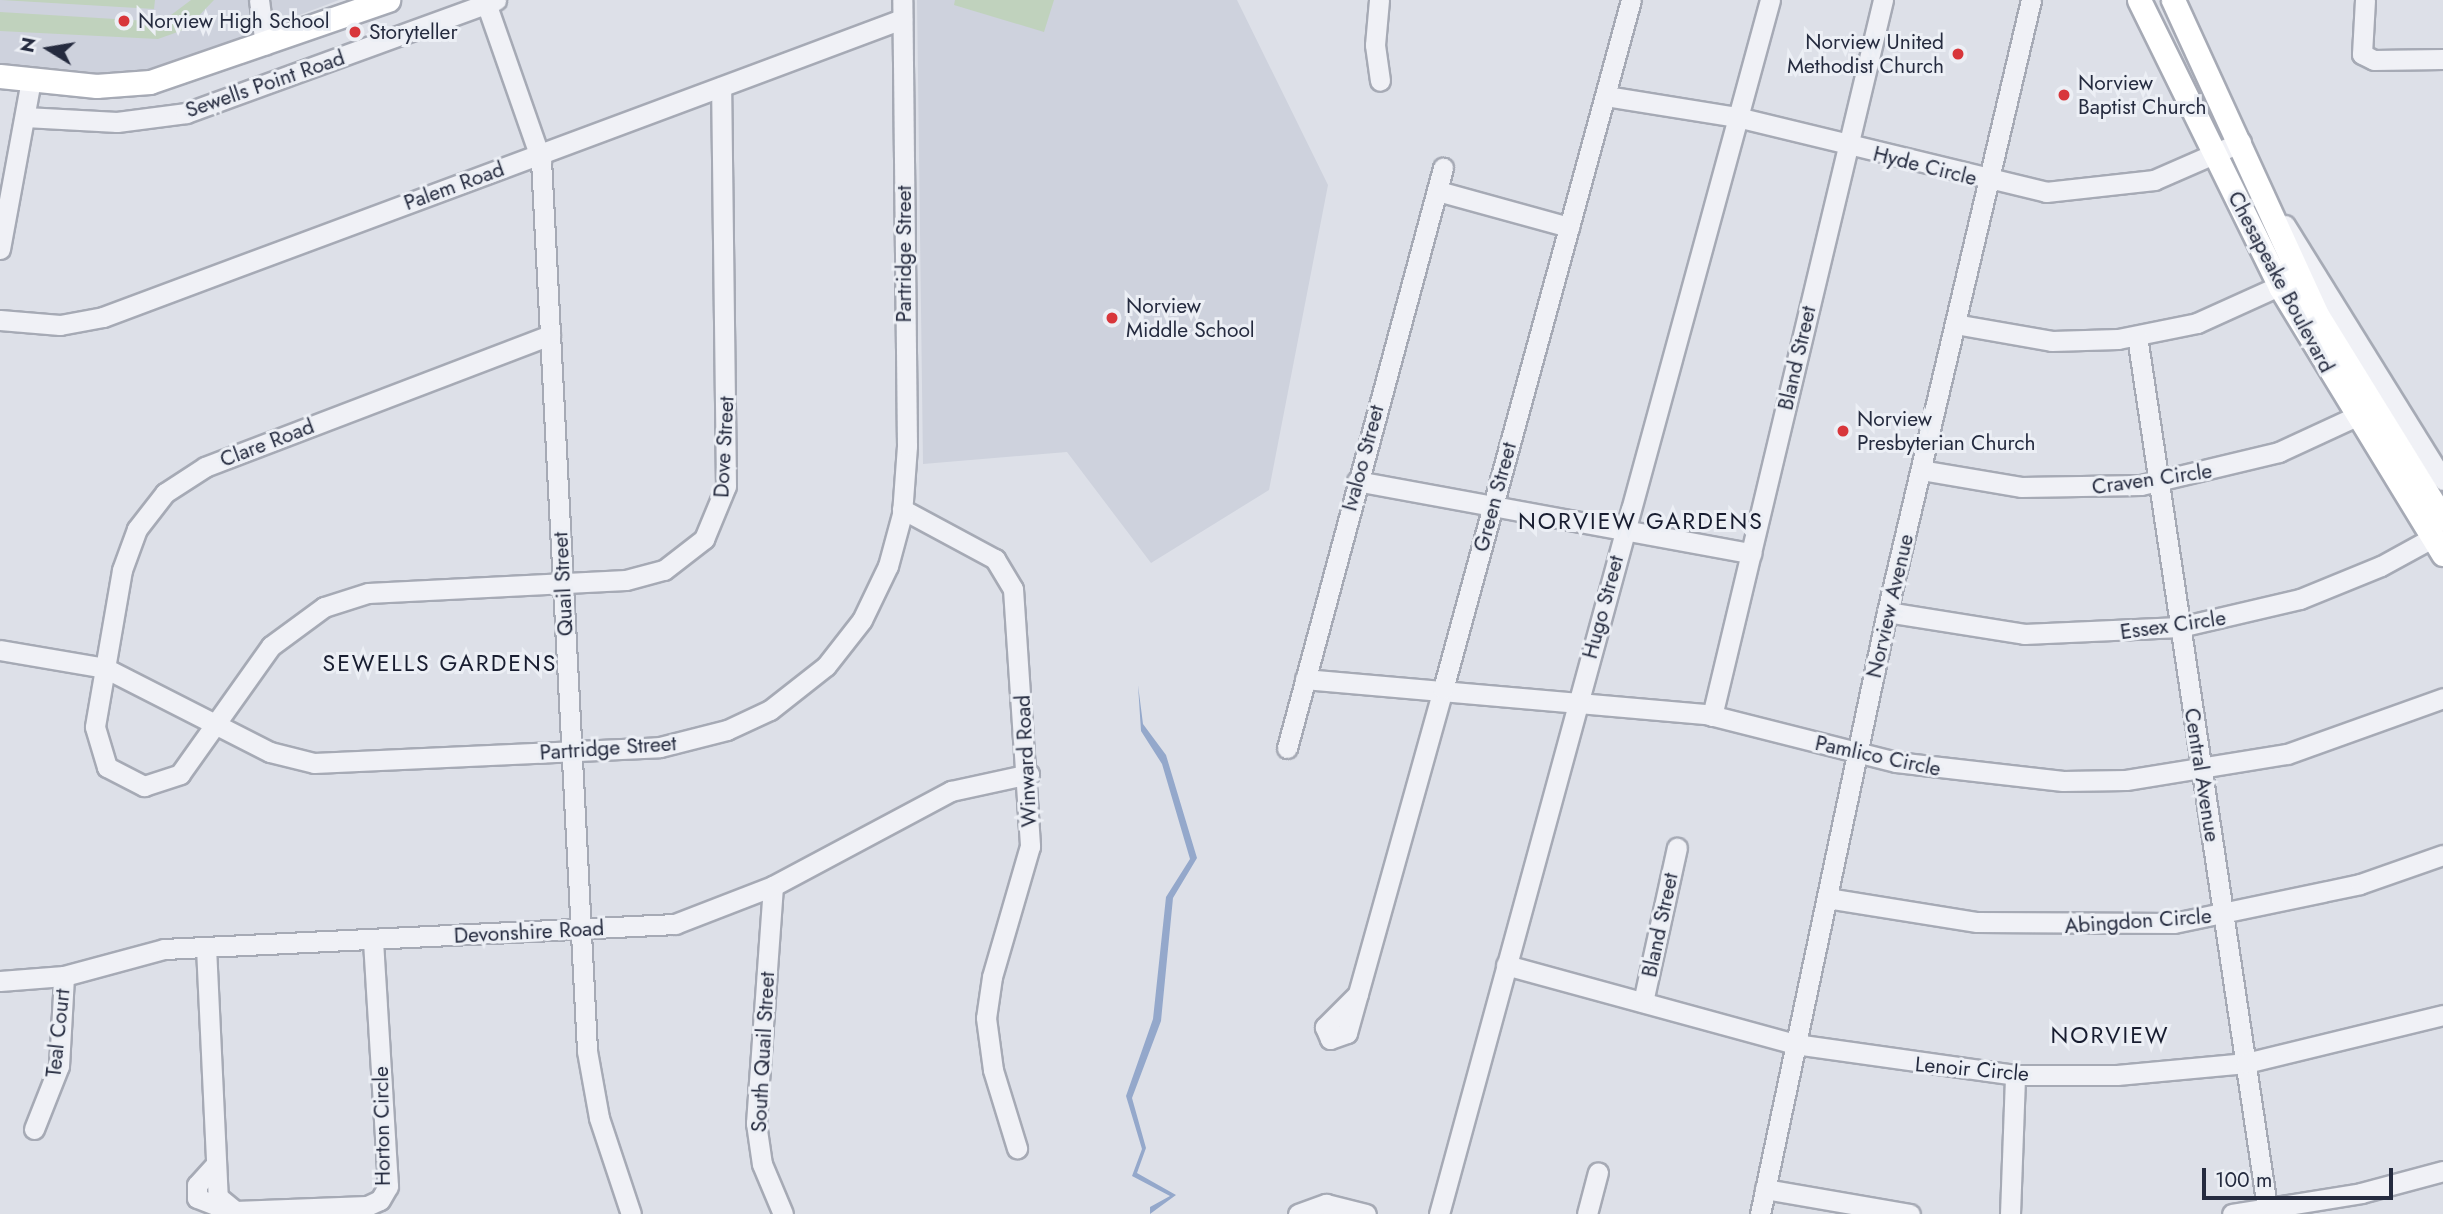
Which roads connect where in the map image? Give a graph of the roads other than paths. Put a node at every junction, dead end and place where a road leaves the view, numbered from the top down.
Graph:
1 (259, 0) edge
2 (388, 0) edge
3 (1379, 0) edge
4 (1631, 0) edge
5 (1770, 0) edge
6 (1883, 0) edge
7 (2031, 0) edge
8 (2139, 0) edge
9 (2173, 0) edge
10 (2365, 0) edge
11 (489, 1) edge
12 (902, 9) edge
13 (265, 45) junction
14 (2443, 59) edge
15 (0, 76) edge
16 (32, 80) junction
17 (1380, 81) dead end
18 (721, 87) junction
19 (1605, 96) junction
20 (25, 117) junction
21 (1737, 117) junction
22 (2241, 142) junction
23 (1847, 146) junction
24 (540, 155) junction
25 (2215, 155) junction
26 (1443, 168) dead end
27 (2257, 179) junction
28 (1990, 182) junction
29 (1438, 191) junction
30 (1569, 227) junction
31 (0, 249) edge
32 (2289, 282) junction
33 (0, 320) edge
34 (1955, 324) junction
35 (550, 335) junction
36 (2137, 336) junction
37 (2365, 413) junction
38 (1921, 470) junction
39 (2443, 480) edge
40 (1357, 481) junction
41 (2158, 483) junction
42 (1492, 508) junction
43 (902, 509) junction
44 (1623, 532) junction
45 (2441, 536) edge
46 (1751, 553) junction
47 (562, 583) junction
48 (1887, 612) junction
49 (2180, 627) junction
50 (0, 650) edge
51 (105, 668) junction
52 (1305, 679) junction
53 (1443, 689) junction
54 (2443, 698) edge
55 (1578, 700) junction
56 (1712, 716) junction
57 (217, 726) junction
58 (1287, 748) dead end
59 (572, 752) junction
60 (1857, 753) junction
61 (2200, 770) junction
62 (1029, 774) junction
63 (1677, 848) dead end
64 (2443, 855) edge
65 (773, 886) junction
66 (1827, 898) junction
67 (2223, 915) junction
68 (581, 929) junction
69 (373, 939) junction
70 (206, 947) junction
71 (1506, 965) junction
72 (64, 976) junction
73 (0, 981) edge
74 (1358, 994) dead end
75 (1643, 1002) junction
76 (2443, 1015) edge
77 (1796, 1044) junction
78 (2246, 1063) junction
79 (2015, 1074) junction
80 (34, 1129) dead end
81 (1017, 1148) dead end
82 (2443, 1171) edge
83 (1598, 1172) dead end
84 (1765, 1189) junction
85 (2268, 1212) edge
86 (631, 1214) edge
87 (783, 1214) edge
88 (1298, 1214) edge
89 (1366, 1214) edge
90 (1438, 1214) edge
91 (1587, 1214) edge
92 (1760, 1214) edge
93 (1910, 1214) edge
94 (2010, 1214) edge
95 (2232, 1214) edge

1 - 13 street
2 - 13 main road, Sewells Point Road
3 - 17 street
4 - 19 street, Green Street
5 - 21 street, Hugo Street
6 - 23 street, Bland Street
7 - 28 street, Norview Avenue
8 - 25 main road, Chesapeake Boulevard
9 - 22 main road, Chesapeake Boulevard
10 - 14 street
11 - 20 street, Sewells Point Road
11 - 24 street, Quail Street
12 - 18 street, Palem Road
12 - 43 street, Partridge Street
13 - 16 main road, Sewells Point Road
15 - 16 main road, Sewells Point Road
16 - 20 street
18 - 24 street, Palem Road
18 - 47 street, Dove Street
19 - 21 street, Hyde Circle
19 - 30 street, Green Street
20 - 31 street
21 - 23 street, Hyde Circle
21 - 44 street, Hugo Street
22 - 25 street, Hyde Circle
22 - 27 main road, Chesapeake Boulevard
23 - 28 street, Hyde Circle
23 - 46 street, Bland Street
24 - 33 street, Palem Road
24 - 35 street, Quail Street
25 - 28 street, Hyde Circle
25 - 32 main road, Chesapeake Boulevard
26 - 29 street, Ivaloo Street
27 - 32 main road, Chesapeake Boulevard
27 - 39 street
28 - 34 street, Norview Avenue
29 - 30 street
29 - 40 street, Ivaloo Street
30 - 42 street, Green Street
32 - 36 street
32 - 37 main road, Chesapeake Boulevard
34 - 36 street
34 - 38 street, Norview Avenue
35 - 47 street, Quail Street
35 - 51 street, Clare Road
36 - 41 street, Central Avenue
37 - 41 street, Craven Circle
37 - 45 main road, Chesapeake Boulevard
38 - 41 street, Craven Circle
38 - 48 street, Norview Avenue
40 - 42 street
40 - 52 street, Ivaloo Street
41 - 49 street, Central Avenue
42 - 44 street
42 - 53 street, Green Street
43 - 59 street, Partridge Street
43 - 62 street, Winward Road
44 - 46 street
44 - 55 street, Hugo Street
45 - 49 street, Essex Circle
46 - 56 street, Bland Street
47 - 57 street, Dove Street
47 - 59 street, Quail Street
48 - 49 street, Essex Circle
48 - 60 street, Norview Avenue
49 - 61 street, Central Avenue
50 - 51 street, Partridge Street
51 - 57 street, Partridge Street
51 - 57 street, Clare Road
52 - 53 street, Pamlico Circle
52 - 58 street, Ivaloo Street
53 - 55 street, Pamlico Circle
53 - 74 street, Green Street
54 - 61 street, Pamlico Circle
55 - 56 street, Pamlico Circle
55 - 71 street, Hugo Street
56 - 60 street, Pamlico Circle
57 - 59 street, Partridge Street
59 - 68 street, Quail Street
60 - 61 street, Pamlico Circle
60 - 66 street, Norview Avenue
61 - 67 street, Central Avenue
62 - 65 street, Devonshire Road
62 - 81 street, Winward Road
63 - 75 street, Bland Street
64 - 67 street, Abingdon Circle
65 - 68 street, Devonshire Road
65 - 87 street, South Quail Street
66 - 67 street, Abingdon Circle
66 - 77 street, Norview Avenue
67 - 78 street, Central Avenue
68 - 69 street, Devonshire Road
68 - 86 street, Quail Street
69 - 70 street, Devonshire Road
69 - 70 street, Horton Circle
70 - 72 street, Devonshire Road
71 - 75 street, Lenoir Circle
71 - 90 street, Hugo Street
72 - 73 street, Devonshire Road
72 - 80 street, Teal Court
75 - 77 street, Lenoir Circle
76 - 78 street, Lenoir Circle
77 - 79 street, Lenoir Circle
77 - 84 street, Norview Avenue
78 - 79 street, Lenoir Circle
78 - 85 street, Central Avenue
79 - 94 street
82 - 85 street
83 - 91 street
84 - 92 street, Norview Avenue
84 - 93 street
85 - 95 street
88 - 89 street

